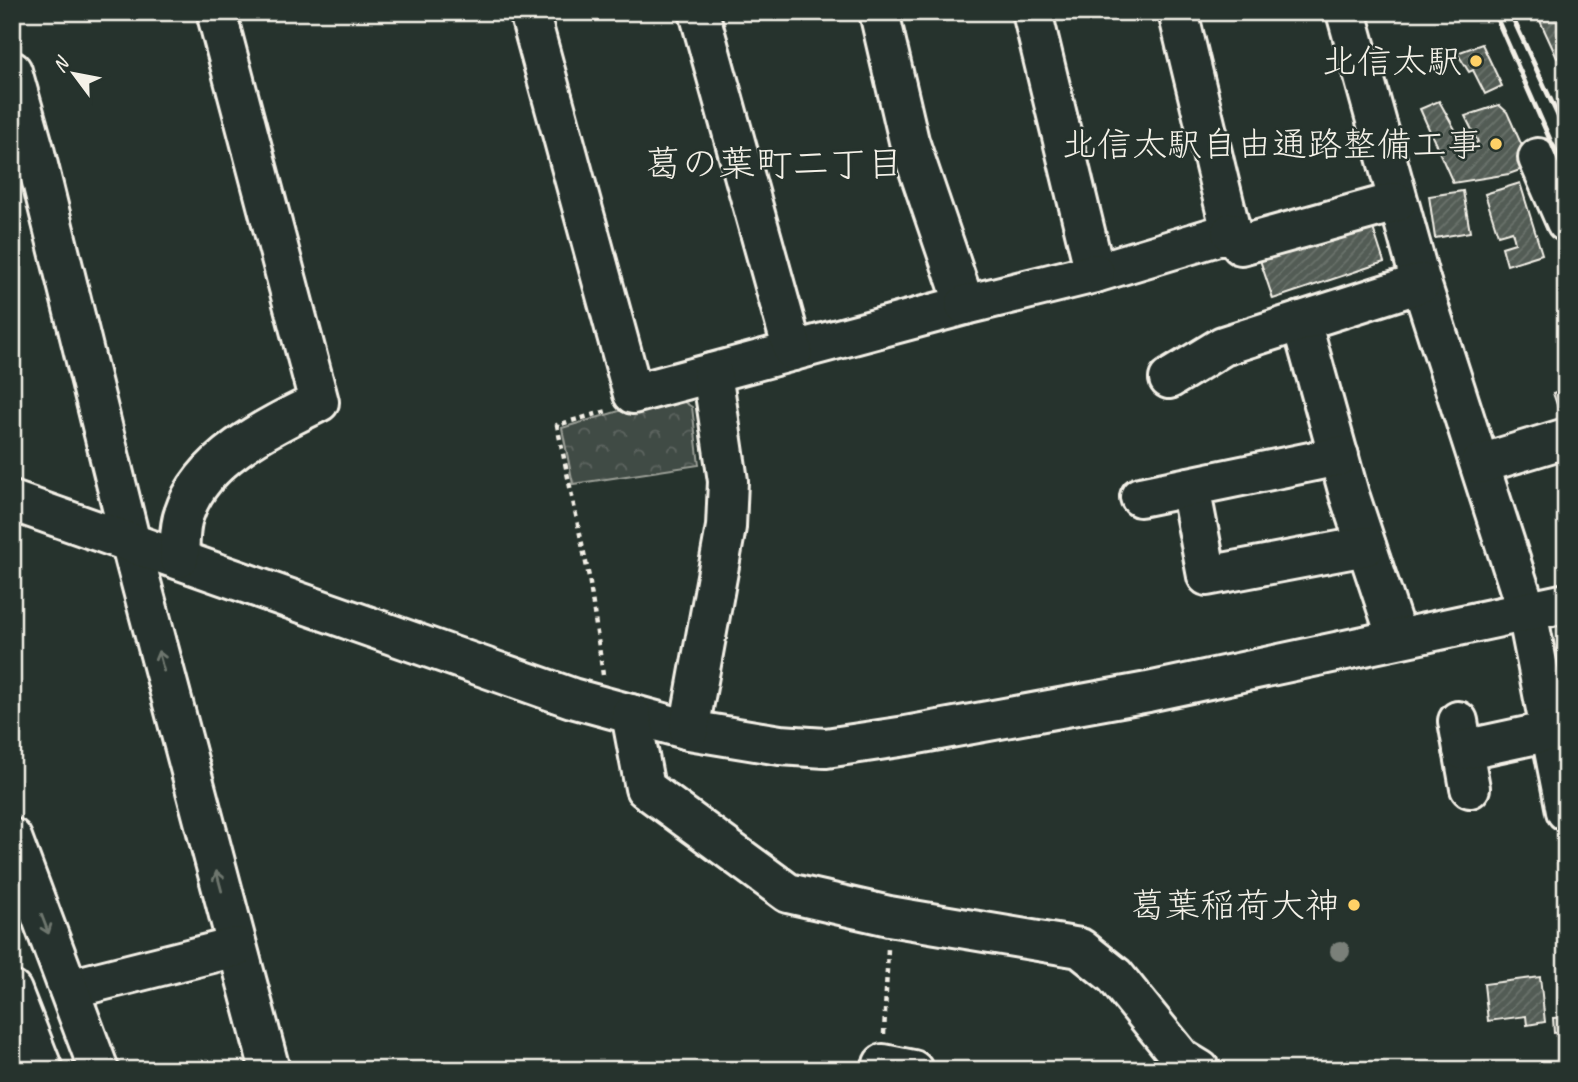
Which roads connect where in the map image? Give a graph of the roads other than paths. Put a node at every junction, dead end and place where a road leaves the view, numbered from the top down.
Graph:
1 (528, 12) edge
2 (699, 12) edge
3 (879, 12) edge
4 (1032, 12) edge
5 (1178, 12) edge
6 (1346, 12) edge
7 (218, 19) dead end
8 (12, 71) edge
9 (1538, 158) dead end
10 (1396, 202) junction
11 (1566, 222) edge
12 (1231, 232) junction
13 (1096, 273) junction
14 (1421, 283) junction
15 (965, 305) junction
16 (1301, 321) junction
17 (793, 351) junction
18 (712, 373) junction
19 (1169, 379) dead end
20 (1566, 438) edge
21 (1339, 456) junction
22 (1480, 464) junction
23 (1190, 487) junction
24 (1140, 497) dead end
25 (12, 501) edge
26 (130, 541) junction
27 (1366, 546) junction
28 (179, 558) junction
29 (1566, 603) edge
30 (1527, 612) junction
31 (1397, 638) junction
32 (619, 710) junction
33 (689, 730) junction
34 (1551, 731) junction
35 (1470, 788) dead end
36 (1566, 811) edge
37 (12, 838) edge
38 (236, 947) junction
39 (69, 989) junction
40 (12, 991) edge
41 (43, 1070) edge
42 (99, 1070) edge
43 (270, 1070) edge
44 (1200, 1070) edge

1 - 18 main road
2 - 17 main road
3 - 15 main road
4 - 13 main road
5 - 12 main road
6 - 10 main road
7 - 28 main road
8 - 26 main road
9 - 11 main road
10 - 12 main road
10 - 14 main road
12 - 13 main road
13 - 15 main road
14 - 16 main road
14 - 22 main road
15 - 17 main road
16 - 19 main road
16 - 21 main road
17 - 18 main road
18 - 33 main road
20 - 22 main road
21 - 23 main road
21 - 27 main road
22 - 30 main road
23 - 24 main road
23 - 27 main road
25 - 26 main road
26 - 28 main road
38 -> 26 main road
27 - 31 main road
28 - 32 main road
29 - 30 main road
30 - 31 main road
30 - 34 main road
31 - 33 main road
32 - 33 main road
32 - 44 main road
34 - 35 main road
34 - 36 main road
37 -> 39 main road
38 - 39 main road
38 - 43 main road
39 - 42 main road
40 - 41 main road

